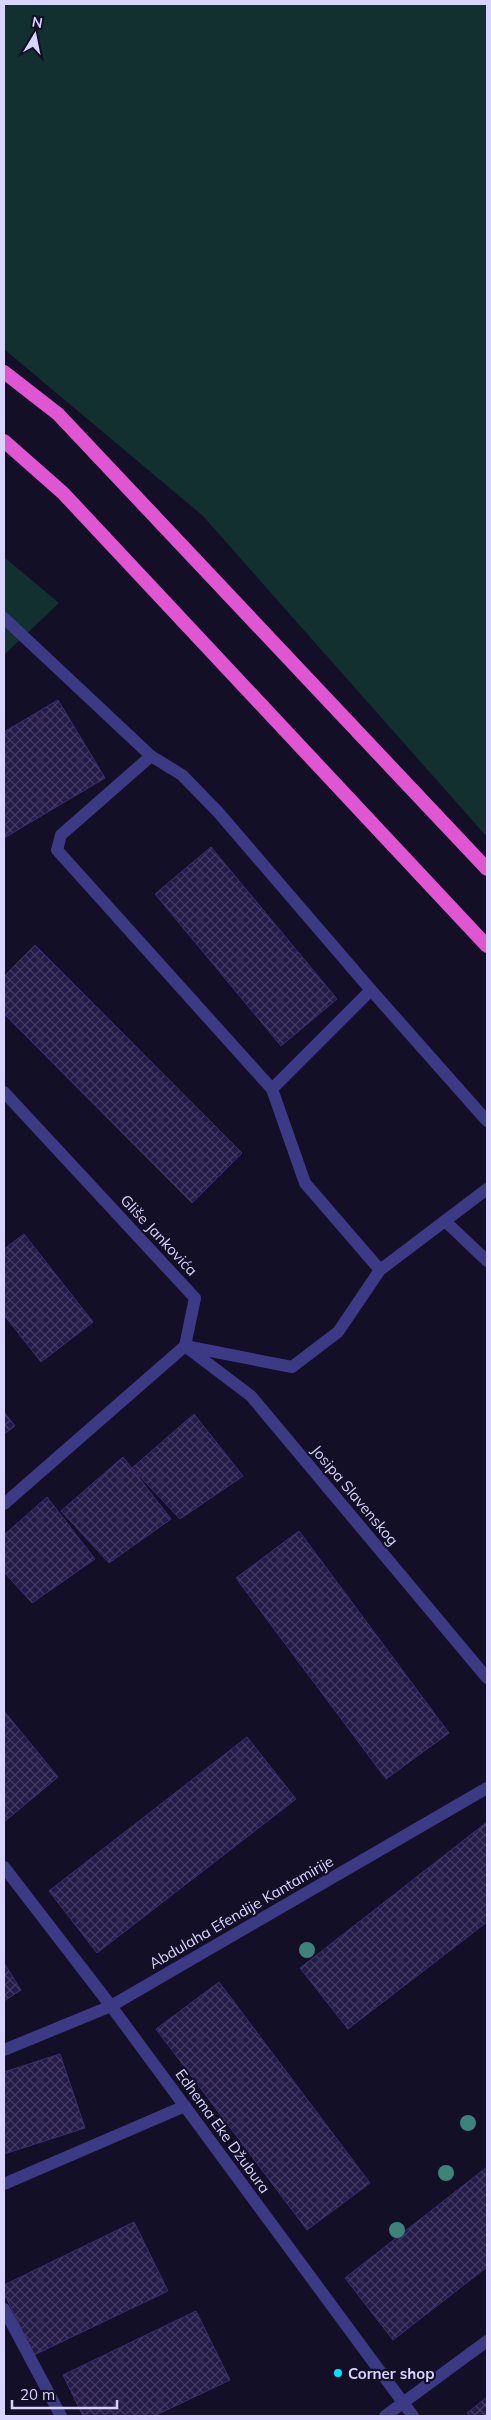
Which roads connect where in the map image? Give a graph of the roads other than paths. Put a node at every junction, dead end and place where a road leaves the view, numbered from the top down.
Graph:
1 (4, 372) edge
2 (4, 441) edge
3 (4, 618) edge
4 (151, 756) junction
5 (487, 869) edge
6 (487, 946) edge
7 (371, 990) junction
8 (272, 1089) junction
9 (4, 1092) edge
10 (487, 1120) edge
11 (487, 1189) edge
12 (445, 1221) junction
13 (487, 1260) edge
14 (380, 1270) junction
15 (185, 1346) junction
16 (4, 1504) edge
17 (487, 1678) edge
18 (487, 1788) edge
19 (4, 1867) edge
20 (111, 2006) junction
21 (4, 2050) edge
22 (185, 2106) junction
23 (4, 2184) edge
24 (4, 2309) edge
25 (487, 2341) edge
26 (404, 2404) junction
27 (61, 2416) edge
28 (385, 2416) edge
29 (413, 2416) edge

1 - 5 highway
2 - 6 highway
3 - 4 street
4 - 7 street
4 - 8 street
7 - 8 street
7 - 10 street
8 - 14 street
9 - 15 street, Gliše Jankovića
11 - 12 street
12 - 13 street
12 - 14 street
14 - 15 street
15 - 16 street
15 - 17 street, Josipa Slavenskog
18 - 20 street, Abdulaha Efendije Kantamirije
19 - 20 street, Edhema Eke Džubura
20 - 21 street, Abdulaha Efendije Kantamirije
20 - 22 street, Edhema Eke Džubura
22 - 23 street
22 - 26 street, Edhema Eke Džubura
24 - 27 street
25 - 26 street
26 - 28 street
26 - 29 street, Edhema Eke Džubura

